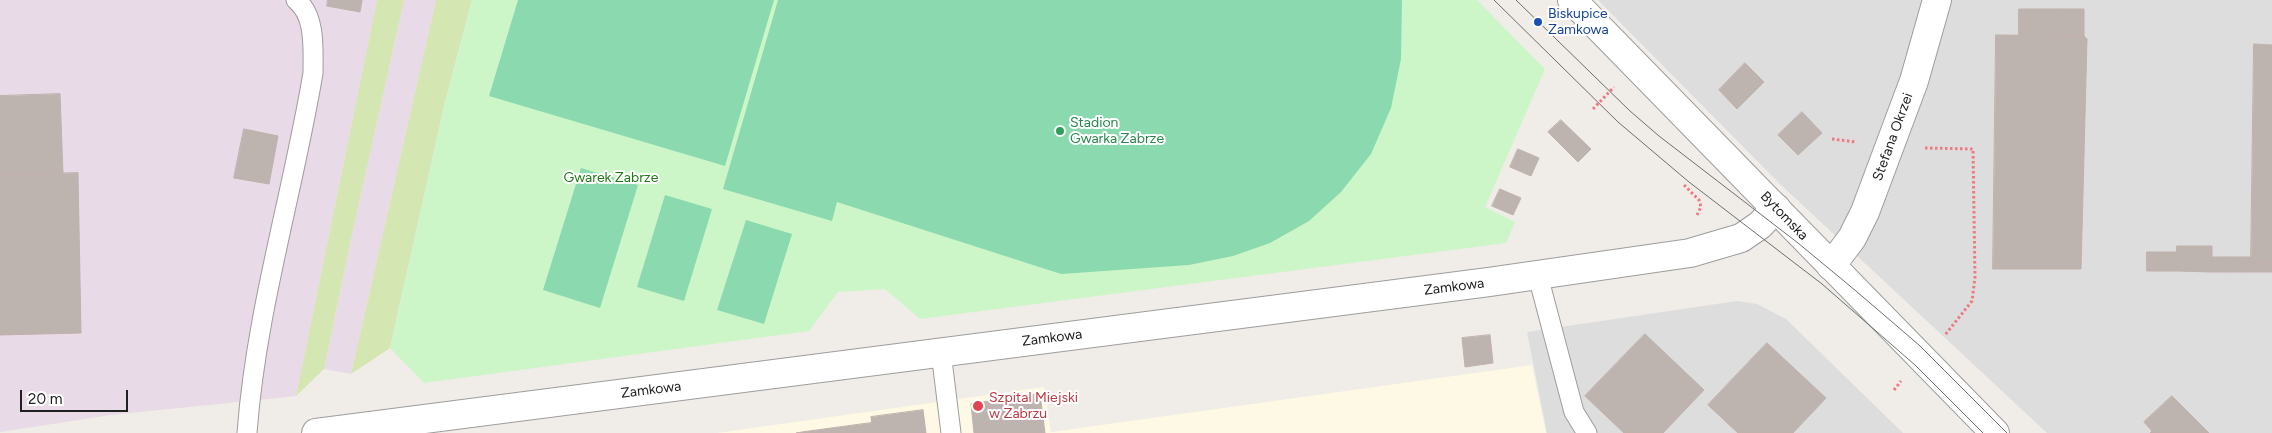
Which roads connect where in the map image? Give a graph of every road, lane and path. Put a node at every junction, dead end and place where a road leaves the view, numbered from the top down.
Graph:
1 (1572, 0) edge
2 (1937, 0) edge
3 (301, 2) edge
4 (1891, 145) junction
5 (1776, 208) junction
6 (1831, 266) junction
7 (1538, 276) junction
8 (941, 352) junction
9 (1921, 359) junction
10 (1894, 390) dead end
11 (406, 427) edge
12 (247, 433) edge
13 (316, 433) edge
14 (951, 433) edge
15 (1587, 433) edge
16 (1995, 433) edge

1 - 5 street, Bytomska
2 - 4 street, Stefana Okrzei
3 - 12 lane
4 - 6 street, Stefana Okrzei
4 - 9 path
5 - 6 street, Bytomska
5 - 7 street, Zamkowa
6 - 9 street, Bytomska
7 - 8 street, Zamkowa
7 - 15 lane
8 - 11 street, Zamkowa
8 - 14 lane
9 - 10 path
9 - 16 street, Bytomska
11 - 13 street, Zamkowa

